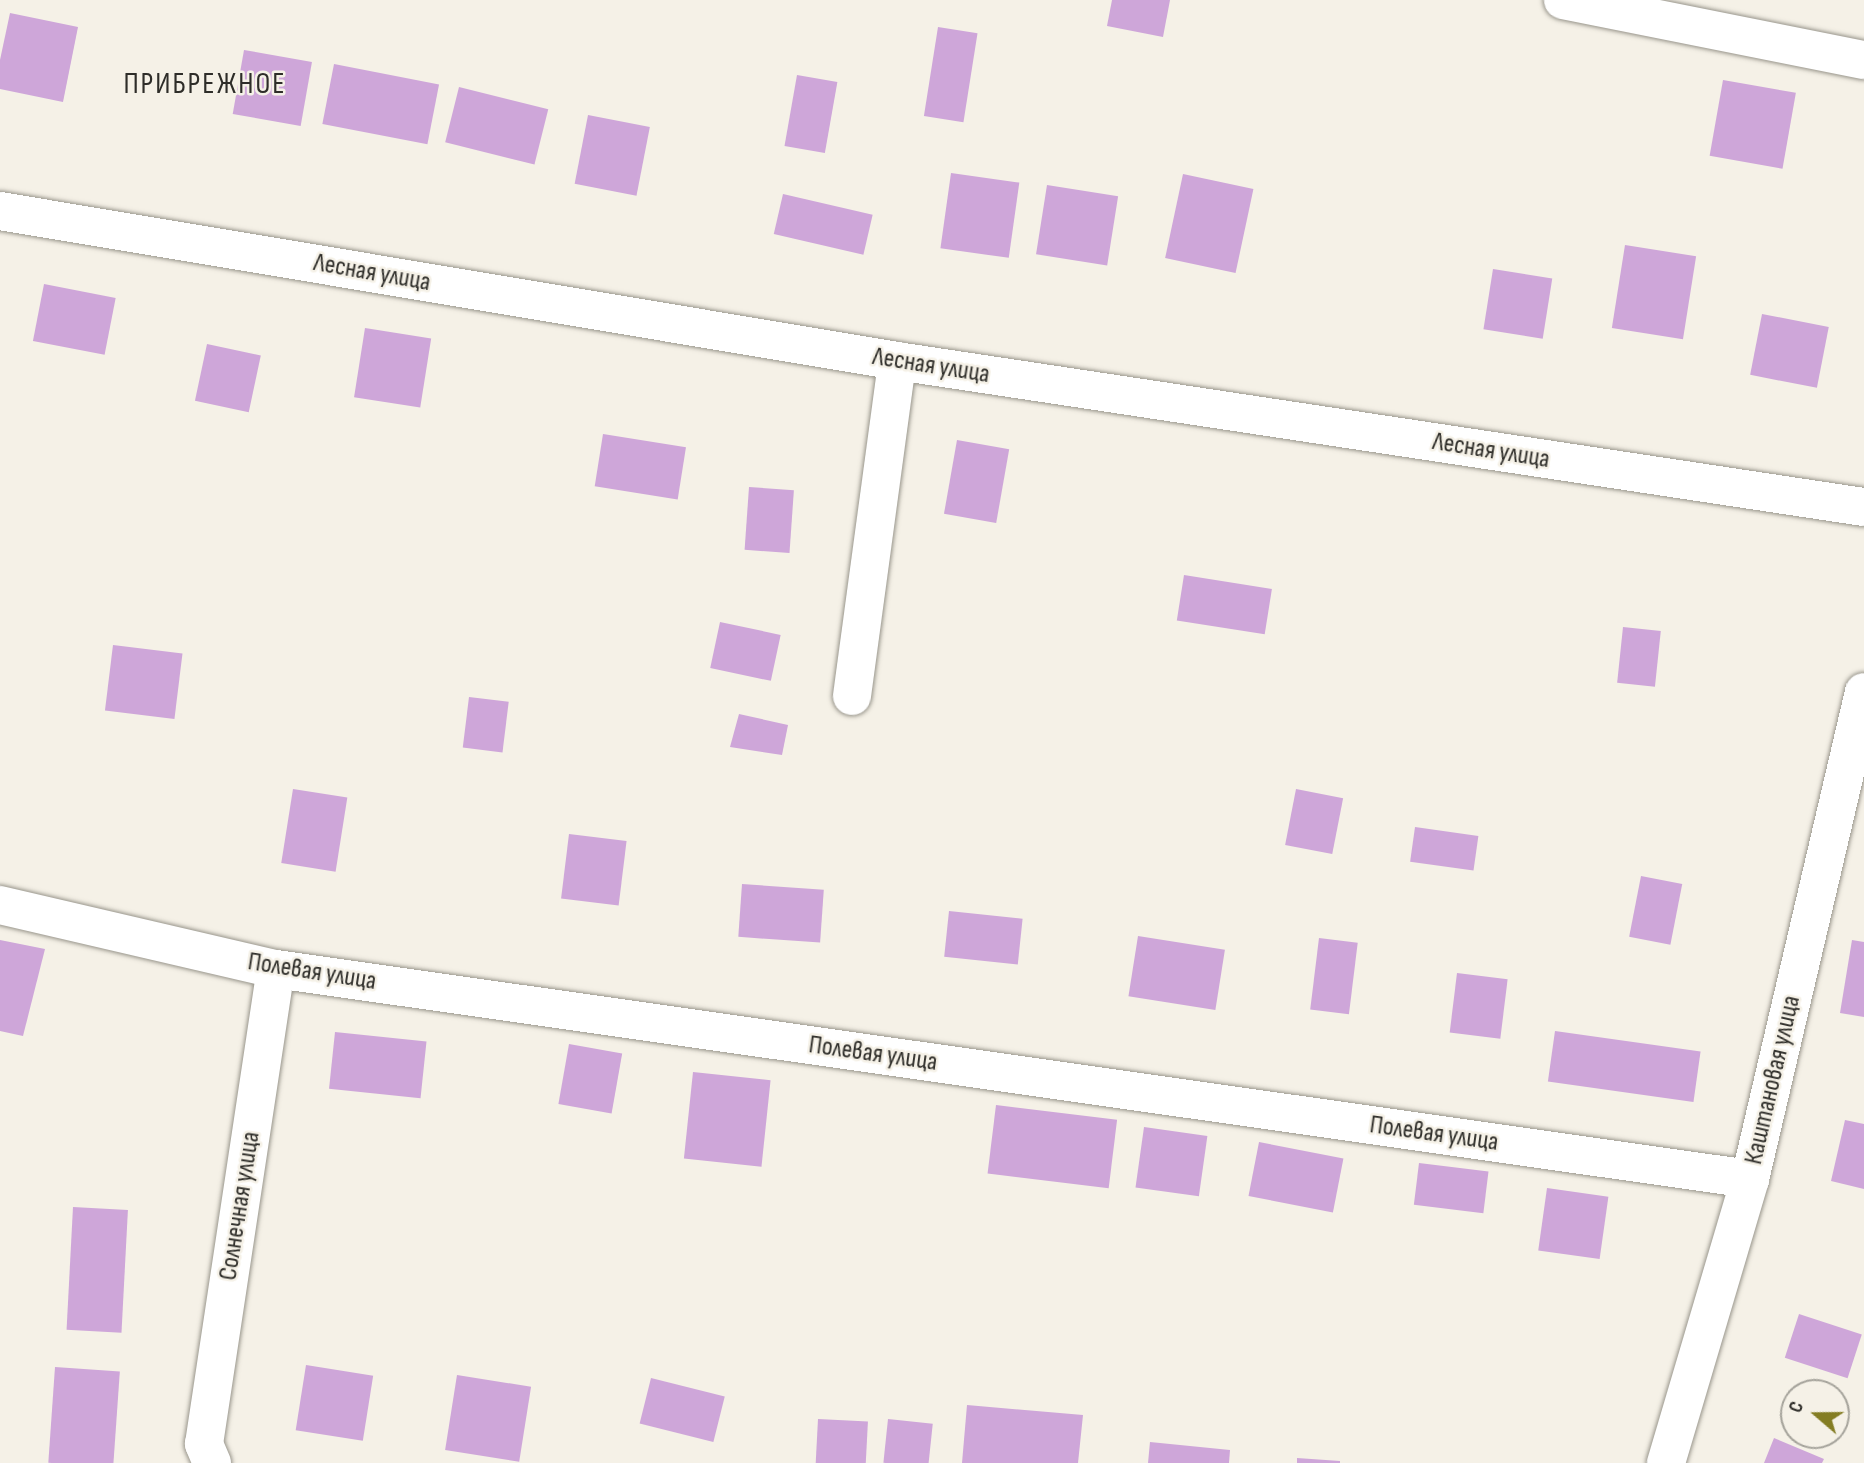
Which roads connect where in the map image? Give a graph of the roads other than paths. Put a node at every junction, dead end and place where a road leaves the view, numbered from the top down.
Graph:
1 (1563, 0) edge
2 (1864, 60) edge
3 (0, 211) edge
4 (897, 361) junction
5 (1864, 507) edge
6 (1864, 692) edge
7 (852, 696) dead end
8 (0, 905) edge
9 (276, 969) junction
10 (1750, 1179) junction
11 (208, 1453) edge
12 (1665, 1463) edge

1 - 2 street
3 - 4 street, Лесная улица
4 - 5 street, Лесная улица
4 - 7 street
6 - 10 street, Каштановая улица
8 - 9 street, Полевая улица
9 - 10 street, Полевая улица
9 - 11 street, Солнечная улица
10 - 12 street, Каштановая улица

